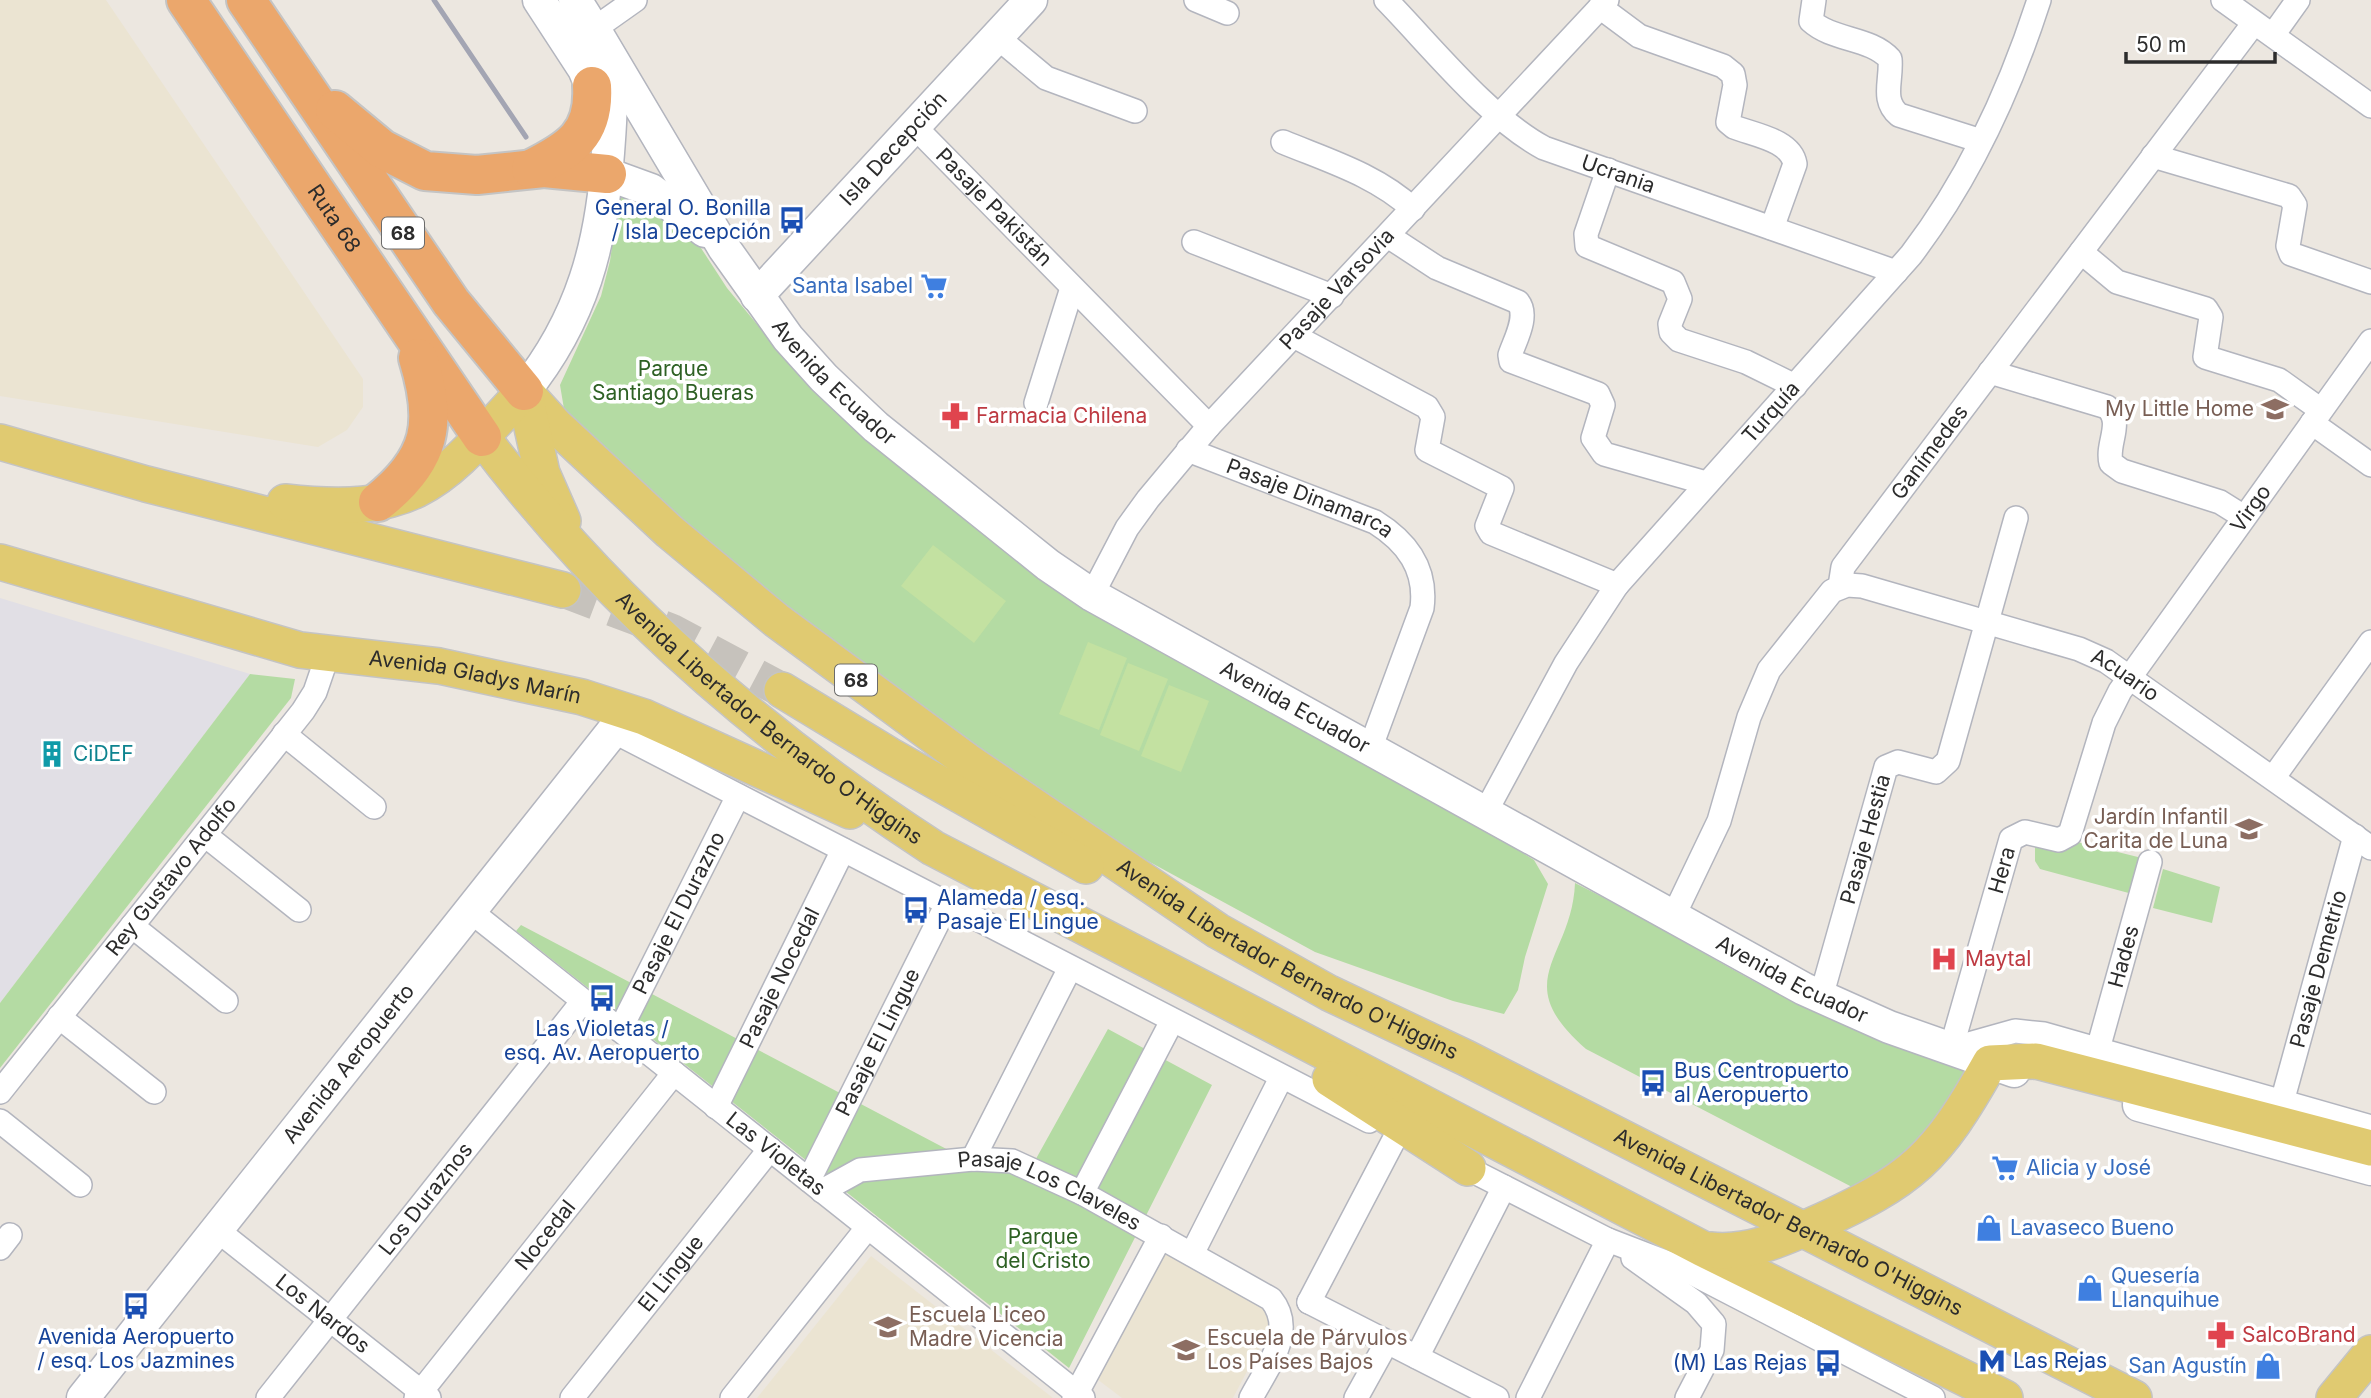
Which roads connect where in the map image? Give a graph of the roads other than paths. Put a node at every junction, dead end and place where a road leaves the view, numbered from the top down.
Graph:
1 (187, 0) edge
2 (246, 0) edge
3 (539, 0) edge
4 (575, 0) edge
5 (635, 0) edge
6 (1196, 0) edge
7 (1386, 0) edge
8 (1814, 0) edge
9 (2039, 0) edge
10 (2223, 0) edge
11 (2298, 0) edge
12 (1018, 3) edge
13 (1604, 3) edge
14 (1227, 13) dead end
15 (594, 29) junction
16 (2263, 29) junction
17 (997, 37) junction
18 (291, 67) junction
19 (592, 86) junction
20 (2371, 106) edge
21 (1135, 111) dead end
22 (1499, 116) junction
23 (914, 127) junction
24 (1981, 141) junction
25 (1283, 142) dead end
26 (2153, 156) junction
27 (608, 159) junction
28 (530, 170) junction
29 (1608, 170) junction
30 (1413, 209) junction
31 (1772, 228) junction
32 (1388, 236) junction
33 (1194, 242) dead end
34 (724, 248) junction
35 (2081, 252) junction
36 (1896, 272) junction
37 (2371, 282) edge
38 (1072, 288) junction
39 (757, 296) junction
40 (1332, 296) junction
41 (411, 336) junction
42 (1294, 336) junction
43 (2371, 341) edge
44 (1990, 372) junction
45 (1794, 386) junction
46 (524, 391) junction
47 (1036, 403) dead end
48 (2317, 417) junction
49 (1209, 426) junction
50 (482, 437) junction
51 (0, 442) edge
52 (1188, 450) junction
53 (2371, 465) edge
54 (1706, 483) junction
55 (194, 497) junction
56 (378, 502) junction
57 (2244, 517) junction
58 (2016, 518) dead end
59 (0, 562) edge
60 (593, 568) junction
61 (1617, 585) junction
62 (1840, 586) junction
63 (563, 590) tunnel mouth
64 (1092, 596) junction
65 (1987, 622) junction
66 (328, 654) junction
67 (2368, 654) edge
68 (490, 676) junction
69 (2131, 676) junction
70 (782, 690) tunnel mouth
71 (613, 731) junction
72 (284, 734) junction
73 (1370, 749) junction
74 (2273, 778) junction
75 (738, 796) junction
76 (374, 807) dead end
77 (1485, 813) junction
78 (205, 835) junction
79 (2363, 842) edge
80 (933, 848) junction
81 (843, 850) junction
82 (2150, 862) dead end
83 (947, 904) junction
84 (299, 910) dead end
85 (469, 910) junction
86 (1673, 917) junction
87 (132, 926) junction
88 (1218, 932) junction
89 (1070, 968) junction
90 (1161, 968) junction
91 (1821, 997) junction
92 (583, 1000) junction
93 (226, 1001) dead end
94 (59, 1017) junction
95 (1171, 1021) junction
96 (620, 1030) junction
97 (1951, 1049) junction
98 (2098, 1049) junction
99 (1990, 1063) junction
100 (674, 1073) junction
101 (1281, 1078) junction
102 (0, 1092) edge
103 (155, 1092) dead end
104 (2282, 1102) junction
105 (716, 1107) junction
106 (0, 1121) edge
107 (2371, 1127) edge
108 (1397, 1135) junction
109 (2371, 1148) edge
110 (770, 1149) junction
111 (974, 1159) junction
112 (1468, 1168) junction
113 (2371, 1169) edge
114 (80, 1185) dead end
115 (815, 1185) junction
116 (1504, 1187) junction
117 (1082, 1193) junction
118 (868, 1227) junction
119 (217, 1230) junction
120 (1803, 1230) junction
121 (1161, 1236) junction
122 (1608, 1240) junction
123 (1703, 1249) junction
124 (1192, 1254) junction
125 (1309, 1302) junction
126 (1281, 1315) junction
127 (330, 1320) junction
128 (1387, 1342) junction
129 (2371, 1353) edge
130 (1417, 1357) junction
131 (422, 1396) edge
132 (1078, 1397) edge
133 (83, 1398) edge
134 (268, 1398) edge
135 (572, 1398) edge
136 (732, 1398) edge
137 (1251, 1398) edge
138 (1356, 1398) edge
139 (1497, 1398) edge
140 (1528, 1398) edge
141 (1687, 1398) edge
142 (1933, 1398) edge
143 (2005, 1398) edge
144 (2134, 1398) edge
145 (2334, 1398) edge

1 - 41 highway, Ruta 68 / 68
2 - 18 highway, 68
3 - 19 main road
4 - 15 main road
5 - 15 street
6 - 14 street
7 - 22 street, Ucrania
8 - 24 street
9 - 24 street, Turquía
10 - 16 street
11 - 16 street, Ganímedes
12 - 17 main road, Isla Decepción
13 - 22 street, Pasaje Varsovia
13 - 31 street
15 - 27 main road
15 - 34 main road, Avenida Ecuador
16 - 20 street
16 - 26 street, Ganímedes
17 - 21 street
17 - 23 main road, Isla Decepción
18 - 28 highway
18 - 46 highway, 68
19 - 27 main road
19 - 28 highway
22 - 29 street, Ucrania
22 - 30 street, Pasaje Varsovia
23 - 38 street, Pasaje Pakistán
23 - 39 main road, Isla Decepción
24 - 36 street, Turquía
25 - 30 street
26 - 35 street, Ganímedes
26 - 37 street
27 - 28 highway
27 - 34 main road, Avenida Ecuador
27 - 46 main road
29 - 31 street, Ucrania
29 - 45 street
30 - 32 street, Pasaje Varsovia
31 - 36 street, Ucrania
32 - 40 street, Pasaje Varsovia
32 - 54 street
33 - 40 street
34 - 39 main road, Avenida Ecuador
35 - 44 street, Ganímedes
35 - 48 street
36 - 45 street, Turquía
38 - 47 street
38 - 49 street, Pasaje Pakistán
39 - 64 main road, Avenida Ecuador
40 - 42 street, Pasaje Varsovia
41 - 50 highway, Ruta 68 / 68
41 - 56 highway
42 - 49 street, Pasaje Varsovia
42 - 61 street
43 - 48 street, Virgo
44 - 57 street
44 - 62 street, Ganímedes
45 - 54 street, Turquía
46 - 50 main road
46 - 60 main road
46 - 88 main road, Avenida Libertador Bernardo O'Higgins / 68
48 - 53 street
48 - 57 street, Virgo
49 - 52 street, Pasaje Varsovia
50 - 56 main road
50 - 60 main road, Avenida Libertador Bernardo O'Higgins / 68
51 - 55 main road
52 - 64 street, Pasaje Varsovia
52 - 73 street, Pasaje Dinamarca
54 - 61 street, Turquía
55 - 56 main road
55 - 63 main road
57 - 69 street, Virgo
58 - 65 street
59 - 66 main road, Avenida Gladys Marín
60 - 80 main road, Avenida Libertador Bernardo O'Higgins / 68
61 - 77 street, Turquía
62 - 65 street, Acuario
62 - 86 street, Ganímedes
64 - 73 main road, Avenida Ecuador
65 - 69 street, Acuario
65 - 91 street, Pasaje Hestia
66 - 68 main road, Avenida Gladys Marín
66 - 72 street, Rey Gustavo Adolfo
67 - 74 street
68 - 71 main road
68 - 80 main road, Avenida Gladys Marín
69 - 74 street, Acuario
69 - 97 street, Hera
70 - 88 main road
71 - 75 street
71 - 85 main road, Avenida Aeropuerto
72 - 76 street
72 - 78 street, Rey Gustavo Adolfo
73 - 77 main road, Avenida Ecuador
74 - 79 street, Acuario
75 - 81 street
75 - 96 street, Pasaje El Durazno
77 - 86 main road, Avenida Ecuador
78 - 84 street
78 - 87 street, Rey Gustavo Adolfo
79 - 104 street, Pasaje Demetrio
80 - 90 main road, Avenida Libertador Bernardo O'Higgins
81 - 83 street
81 - 105 street, Pasaje Nocedal
82 - 98 street, Hades
83 - 89 street
83 - 115 street, Pasaje El Lingue
85 - 92 street, Las Violetas
85 - 119 main road, Avenida Aeropuerto
86 - 91 main road, Avenida Ecuador
87 - 93 street
87 - 94 street, Rey Gustavo Adolfo
88 - 120 main road, Avenida Libertador Bernardo O'Higgins
89 - 95 street
89 - 111 street
90 - 112 main road
90 - 123 main road, Avenida Libertador Bernardo O'Higgins
91 - 97 main road, Avenida Ecuador
92 - 96 street, Las Violetas
92 - 127 street, Los Duraznos
94 - 102 street, Rey Gustavo Adolfo
94 - 103 street
95 - 101 street
95 - 117 street
96 - 100 street, Las Violetas
97 - 98 street
97 - 99 main road, Avenida Ecuador
98 - 104 street
99 - 109 main road, Avenida Ecuador
99 - 113 main road, Avenida Ecuador
99 - 120 main road
100 - 105 street, Las Violetas
100 - 131 street, Nocedal
101 - 108 street
101 - 124 street
104 - 107 street
105 - 110 street, Las Violetas
106 - 114 street
108 - 112 street
108 - 125 street
110 - 115 street, Las Violetas
110 - 135 street, El Lingue
111 - 115 street, Pasaje Los Claveles
111 - 117 street, Pasaje Los Claveles
112 - 116 street
115 - 118 street, Las Violetas
116 - 122 street
116 - 130 street
117 - 121 street, Pasaje Los Claveles
118 - 132 street, Las Violetas
118 - 136 street
119 - 127 street, Los Nardos
119 - 133 main road, Avenida Aeropuerto
120 - 123 main road
120 - 144 main road, Avenida Libertador Bernardo O'Higgins
121 - 124 street, Pasaje Los Claveles
121 - 132 street
122 - 140 street
122 - 141 street
122 - 142 street
123 - 143 main road, Avenida Libertador Bernardo O'Higgins
124 - 126 street, Pasaje Los Claveles
125 - 126 street
125 - 128 street
126 - 137 street
127 - 131 street, Los Nardos
127 - 134 street, Los Duraznos
128 - 130 street
128 - 138 street
129 - 145 main road
130 - 139 street

